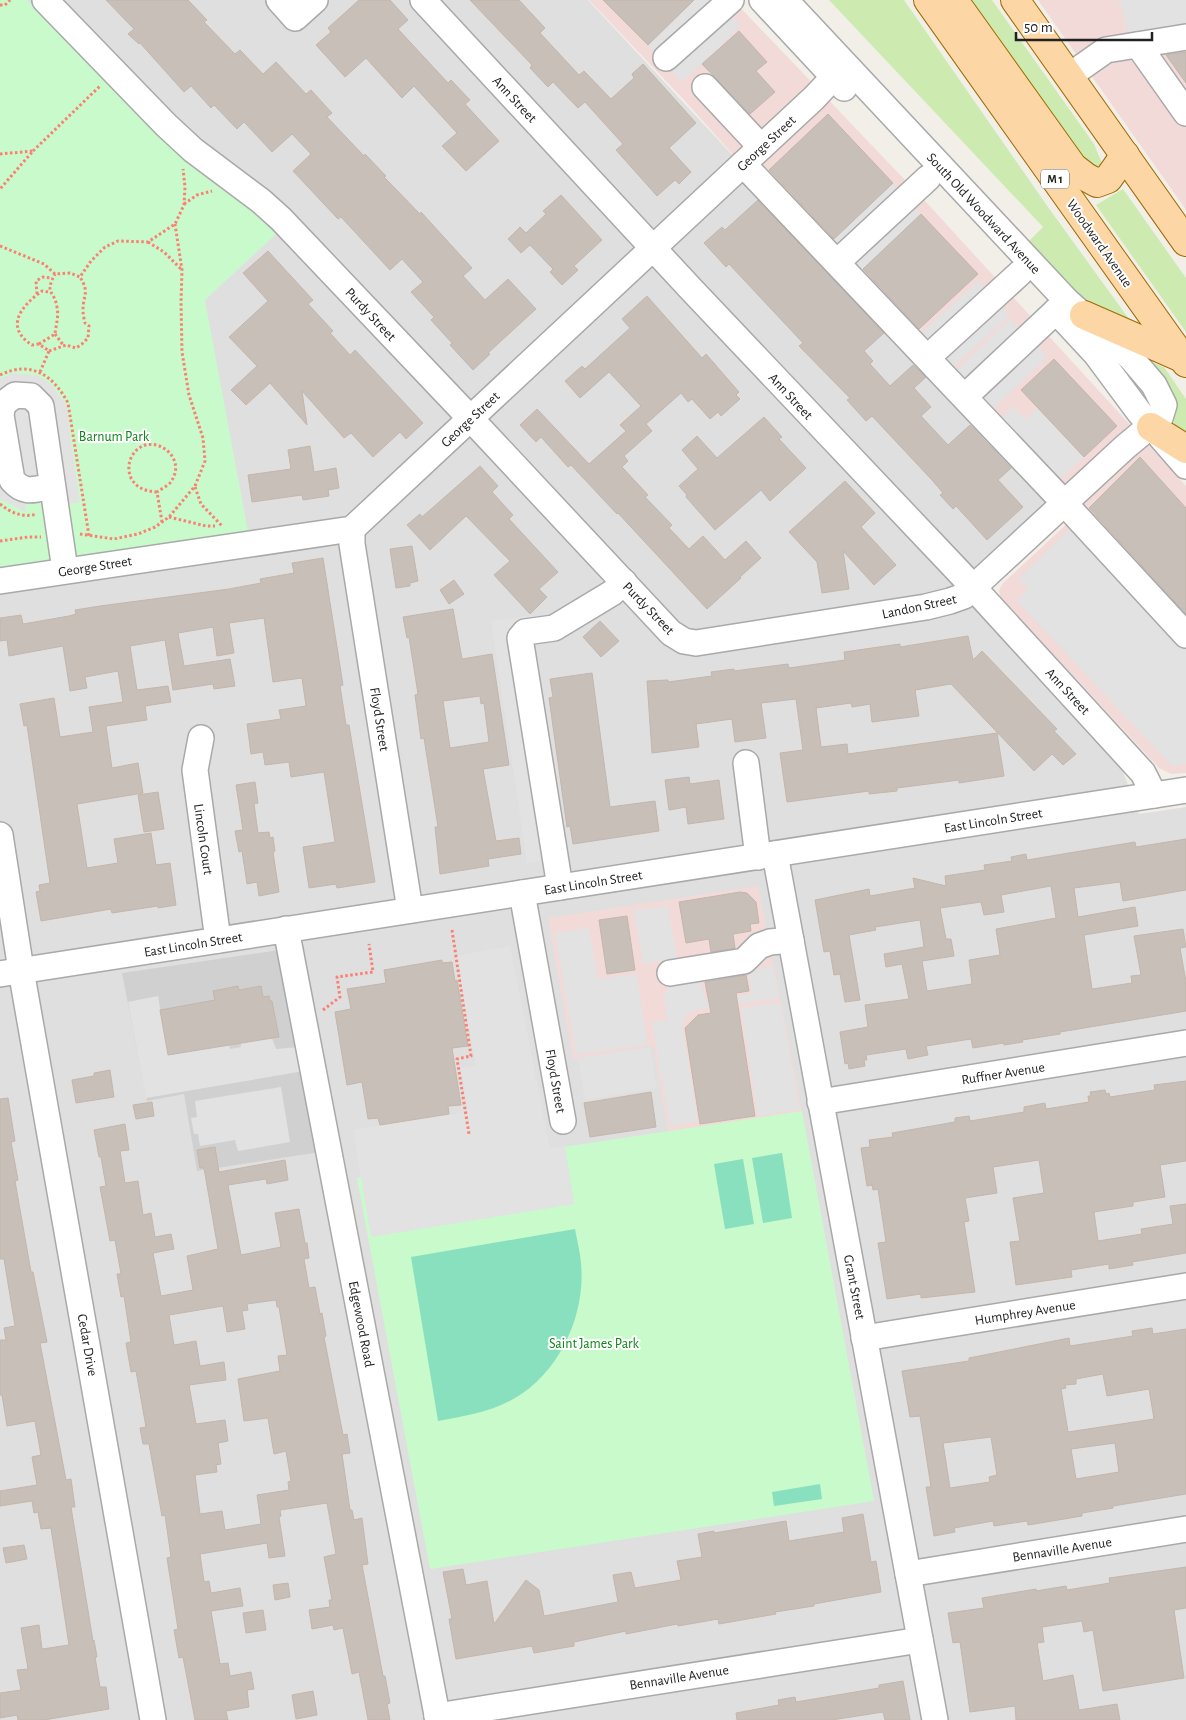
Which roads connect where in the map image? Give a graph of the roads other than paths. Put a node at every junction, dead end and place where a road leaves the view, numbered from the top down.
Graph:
1 (45, 0) edge
2 (278, 0) edge
3 (315, 0) edge
4 (423, 0) edge
5 (731, 0) edge
6 (762, 0) edge
7 (785, 0) edge
8 (928, 0) edge
9 (945, 0) edge
10 (1015, 0) edge
11 (1186, 37) edge
12 (1138, 45) junction
13 (666, 58) dead end
14 (839, 71) junction
15 (1069, 76) junction
16 (705, 87) dead end
17 (1186, 113) edge
18 (761, 147) junction
19 (1125, 155) junction
20 (743, 164) junction
21 (928, 178) junction
22 (1186, 242) edge
23 (653, 248) junction
24 (846, 254) dead end
25 (1020, 273) junction
26 (1056, 311) junction
27 (1084, 315) junction
28 (938, 348) dead end
29 (1184, 360) edge
30 (972, 389) dead end
31 (470, 418) junction
32 (1151, 427) junction
33 (1186, 449) edge
34 (1186, 466) edge
35 (52, 486) dead end
36 (1065, 504) junction
37 (352, 529) junction
38 (65, 570) junction
39 (0, 581) edge
40 (624, 582) junction
41 (972, 588) junction
42 (1186, 635) edge
43 (684, 641) joint
44 (201, 738) dead end
45 (746, 763) dead end
46 (1186, 790) edge
47 (1154, 795) junction
48 (0, 835) edge
49 (766, 855) junction
50 (560, 887) junction
51 (522, 892) junction
52 (410, 910) junction
53 (286, 929) junction
54 (218, 940) junction
55 (791, 940) junction
56 (11, 972) edge
57 (670, 973) dead end
58 (1186, 1043) edge
59 (820, 1102) junction
60 (564, 1121) dead end
61 (1186, 1286) edge
62 (864, 1338) junction
63 (1186, 1529) edge
64 (908, 1574) junction
65 (920, 1640) junction
66 (438, 1718) edge
67 (153, 1720) edge
68 (935, 1720) edge

1 - 31 street, Purdy Street
2 - 3 street
4 - 23 street, Ann Street
5 - 13 street
6 - 14 street, South Old Woodward Avenue
7 - 14 street, South Old Woodward Avenue
8 - 29 main road, Woodward Avenue / M 1
9 - 19 main road
10 - 15 main road
11 - 12 street
12 - 15 street
12 - 17 street
14 - 18 street, George Street
14 - 21 street, South Old Woodward Avenue
14 - 27 street, South Old Woodward Avenue
15 - 19 main road
16 - 18 street
18 - 20 street, George Street
19 - 22 main road
20 - 23 street, George Street
20 - 36 street
21 - 24 street
21 - 25 street, South Old Woodward Avenue
23 - 31 street, George Street
23 - 41 street, Ann Street
25 - 26 street, South Old Woodward Avenue
25 - 28 street
26 - 30 street
26 - 32 street, South Old Woodward Avenue
27 - 29 main road
27 - 32 street, South Old Woodward Avenue
31 - 37 street, George Street
31 - 40 street, Purdy Street
32 - 33 main road
32 - 34 street, South Old Woodward Avenue
32 - 36 street, Landon Street
35 - 38 street
36 - 41 street, Landon Street
36 - 42 street
37 - 38 street, George Street
37 - 52 street, Floyd Street
38 - 39 street, George Street
40 - 43 street, Purdy Street
40 - 50 street
41 - 43 street, Landon Street
41 - 47 street, Ann Street
44 - 54 street, Lincoln Court
45 - 49 street, Grant Street
46 - 47 street, East Lincoln Street
47 - 49 street, East Lincoln Street
48 - 56 street, Cedar Drive
49 - 50 street, East Lincoln Street
49 - 55 street, Grant Street
50 - 51 street, East Lincoln Street
51 - 52 street, East Lincoln Street
51 - 60 street, Floyd Street
52 - 53 street, East Lincoln Street
53 - 54 street, East Lincoln Street
53 - 66 street, Edgewood Road
54 - 56 street, East Lincoln Street
55 - 57 street
55 - 59 street, Grant Street
56 - 67 street, Cedar Drive
58 - 59 street, Ruffner Avenue
59 - 62 street, Grant Street
61 - 62 street, Humphrey Avenue
62 - 64 street, Grant Street
63 - 64 street, Bennaville Avenue
64 - 65 street, Grant Street
65 - 66 street, Bennaville Avenue
65 - 68 street, Grant Street

